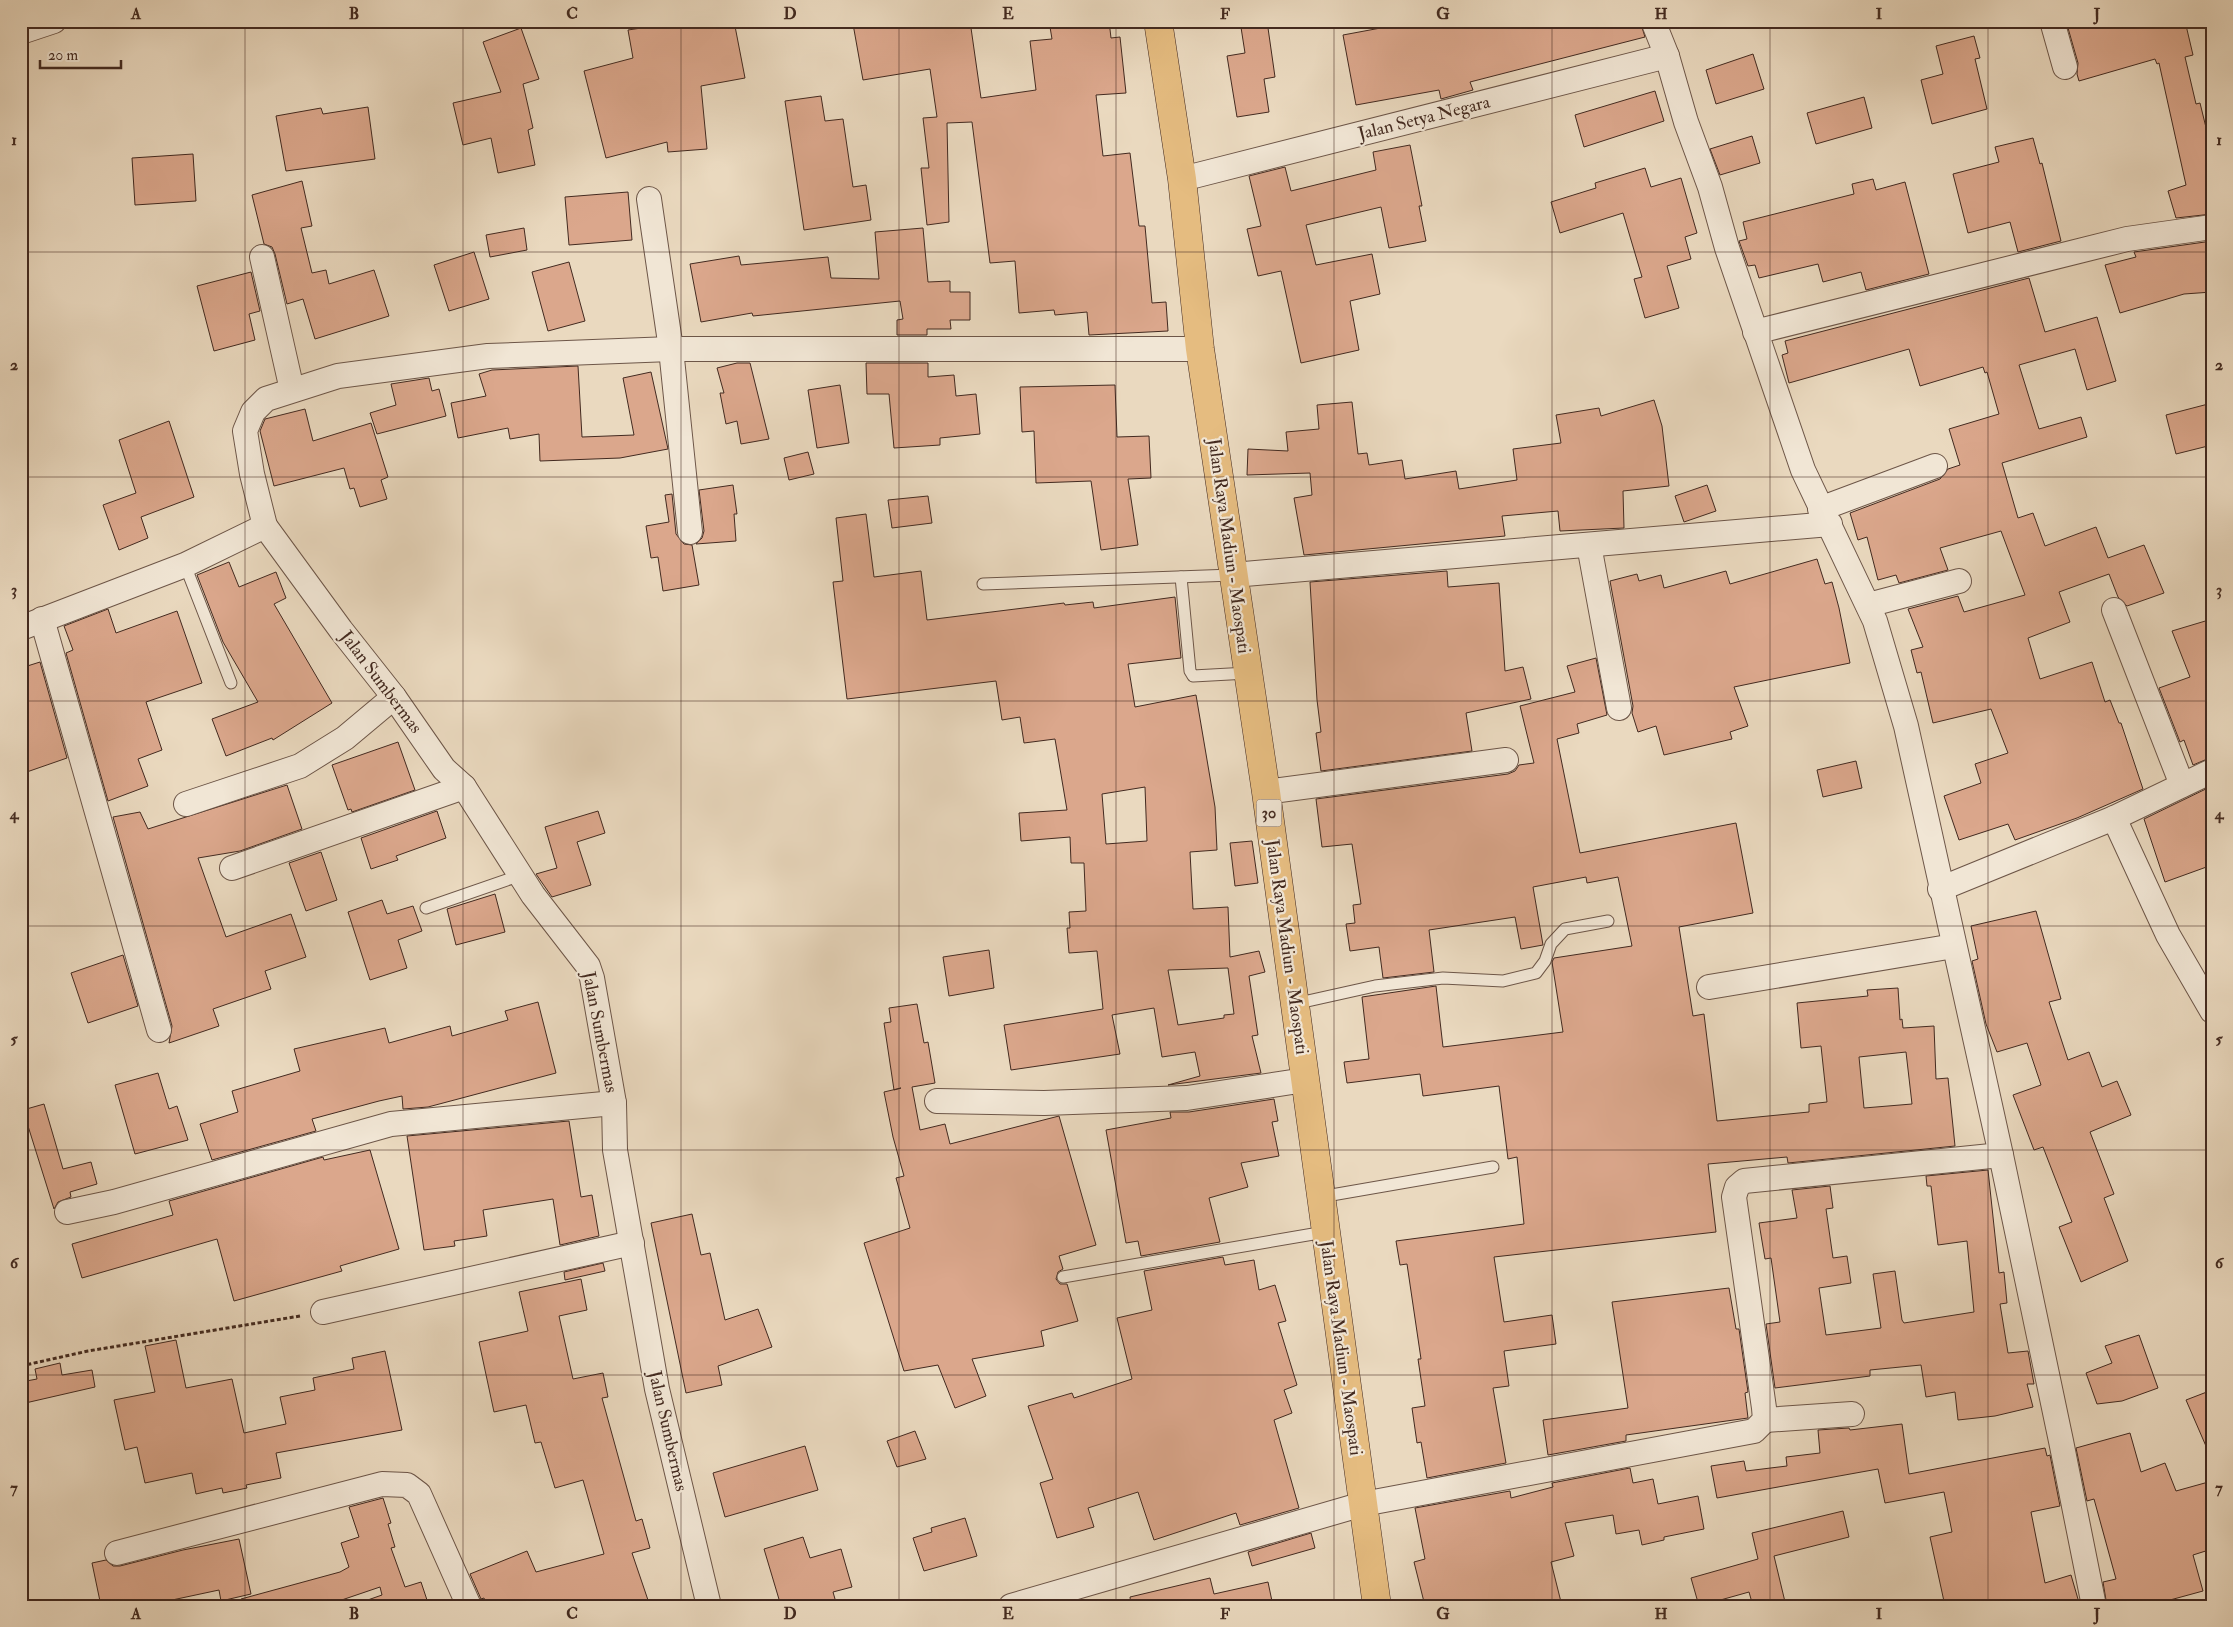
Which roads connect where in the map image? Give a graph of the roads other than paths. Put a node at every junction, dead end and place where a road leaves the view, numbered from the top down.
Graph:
1 (54, 21) edge
2 (1158, 21) edge
3 (1653, 21) edge
4 (2052, 21) edge
5 (21, 32) edge
6 (1666, 56) junction
7 (2065, 66) dead end
8 (1182, 179) junction
9 (649, 199) dead end
10 (2212, 227) edge
11 (262, 258) dead end
12 (1755, 332) junction
13 (671, 349) junction
14 (1200, 349) junction
15 (292, 390) junction
16 (1935, 466) dead end
17 (1825, 516) junction
18 (265, 526) junction
19 (690, 532) dead end
20 (1589, 545) junction
21 (185, 565) junction
22 (1233, 575) junction
23 (1181, 577) junction
24 (1959, 581) dead end
25 (982, 584) dead end
26 (1868, 605) junction
27 (2114, 610) dead end
28 (32, 624) edge
29 (1248, 673) junction
30 (231, 683) dead end
31 (394, 697) junction
32 (1619, 708) dead end
33 (1506, 760) dead end
34 (2212, 771) edge
35 (2182, 785) junction
36 (464, 787) junction
37 (1266, 792) junction
38 (186, 804) dead end
39 (2114, 818) junction
40 (232, 868) dead end
41 (521, 876) junction
42 (1940, 889) junction
43 (426, 908) dead end
44 (1608, 921) dead end
45 (1954, 946) junction
46 (1709, 987) dead end
47 (1294, 1004) junction
48 (2212, 1011) edge
49 (159, 1030) dead end
50 (1305, 1080) junction
51 (936, 1101) dead end
52 (614, 1103) junction
53 (2001, 1155) junction
54 (1493, 1166) dead end
55 (1320, 1197) junction
56 (67, 1212) dead end
57 (1325, 1232) junction
58 (632, 1243) junction
59 (1063, 1277) dead end
60 (323, 1312) road end
61 (1852, 1414) dead end
62 (1765, 1420) junction
63 (1363, 1504) junction
64 (117, 1553) dead end
65 (469, 1606) edge
66 (710, 1606) edge
67 (1011, 1606) edge
68 (1378, 1606) edge
69 (2094, 1606) edge

1 - 5 street
2 - 8 highway, Jalan Raya Madiun - Maospati / 30
3 - 6 street
4 - 7 street
6 - 8 street, Jalan Setya Negara
6 - 12 street
8 - 14 highway, Jalan Raya Madiun - Maospati / 30
9 - 13 street
10 - 12 street
11 - 15 street
12 - 17 street
13 - 14 street
13 - 15 street
13 - 19 street
14 - 22 highway, Jalan Raya Madiun - Maospati / 30
15 - 18 street
16 - 17 street
17 - 20 street
17 - 26 street
18 - 21 street
18 - 31 street, Jalan Sumbermas
20 - 22 street
20 - 32 street
21 - 28 street
21 - 30 lane
22 - 23 lane
22 - 29 highway, Jalan Raya Madiun - Maospati / 30
23 - 25 lane
23 - 29 lane
24 - 26 street
26 - 42 street
27 - 35 street
28 - 49 street
29 - 37 highway, Jalan Raya Madiun - Maospati / 30
31 - 36 street, Jalan Sumbermas
31 - 38 street
33 - 37 street
34 - 35 street
35 - 39 street
36 - 40 street
36 - 41 street, Jalan Sumbermas
37 - 47 highway, Jalan Raya Madiun - Maospati / 30
39 - 42 street
39 - 48 street
41 - 43 lane
41 - 52 street, Jalan Sumbermas
42 - 45 street
44 - 47 lane
45 - 46 street
45 - 53 street
47 - 50 highway, Jalan Raya Madiun - Maospati / 30
50 - 51 street
50 - 55 highway, Jalan Raya Madiun - Maospati / 30
52 - 56 street
52 - 58 street, Jalan Sumbermas
53 - 62 street
53 - 69 street
54 - 55 lane
55 - 57 highway, Jalan Raya Madiun - Maospati / 30
57 - 59 lane
57 - 63 highway, Jalan Raya Madiun - Maospati / 30
58 - 60 street
58 - 66 street, Jalan Sumbermas
61 - 62 street
62 - 63 street
63 - 67 street
63 - 68 highway, Jalan Raya Madiun - Maospati / 30
64 - 65 street

